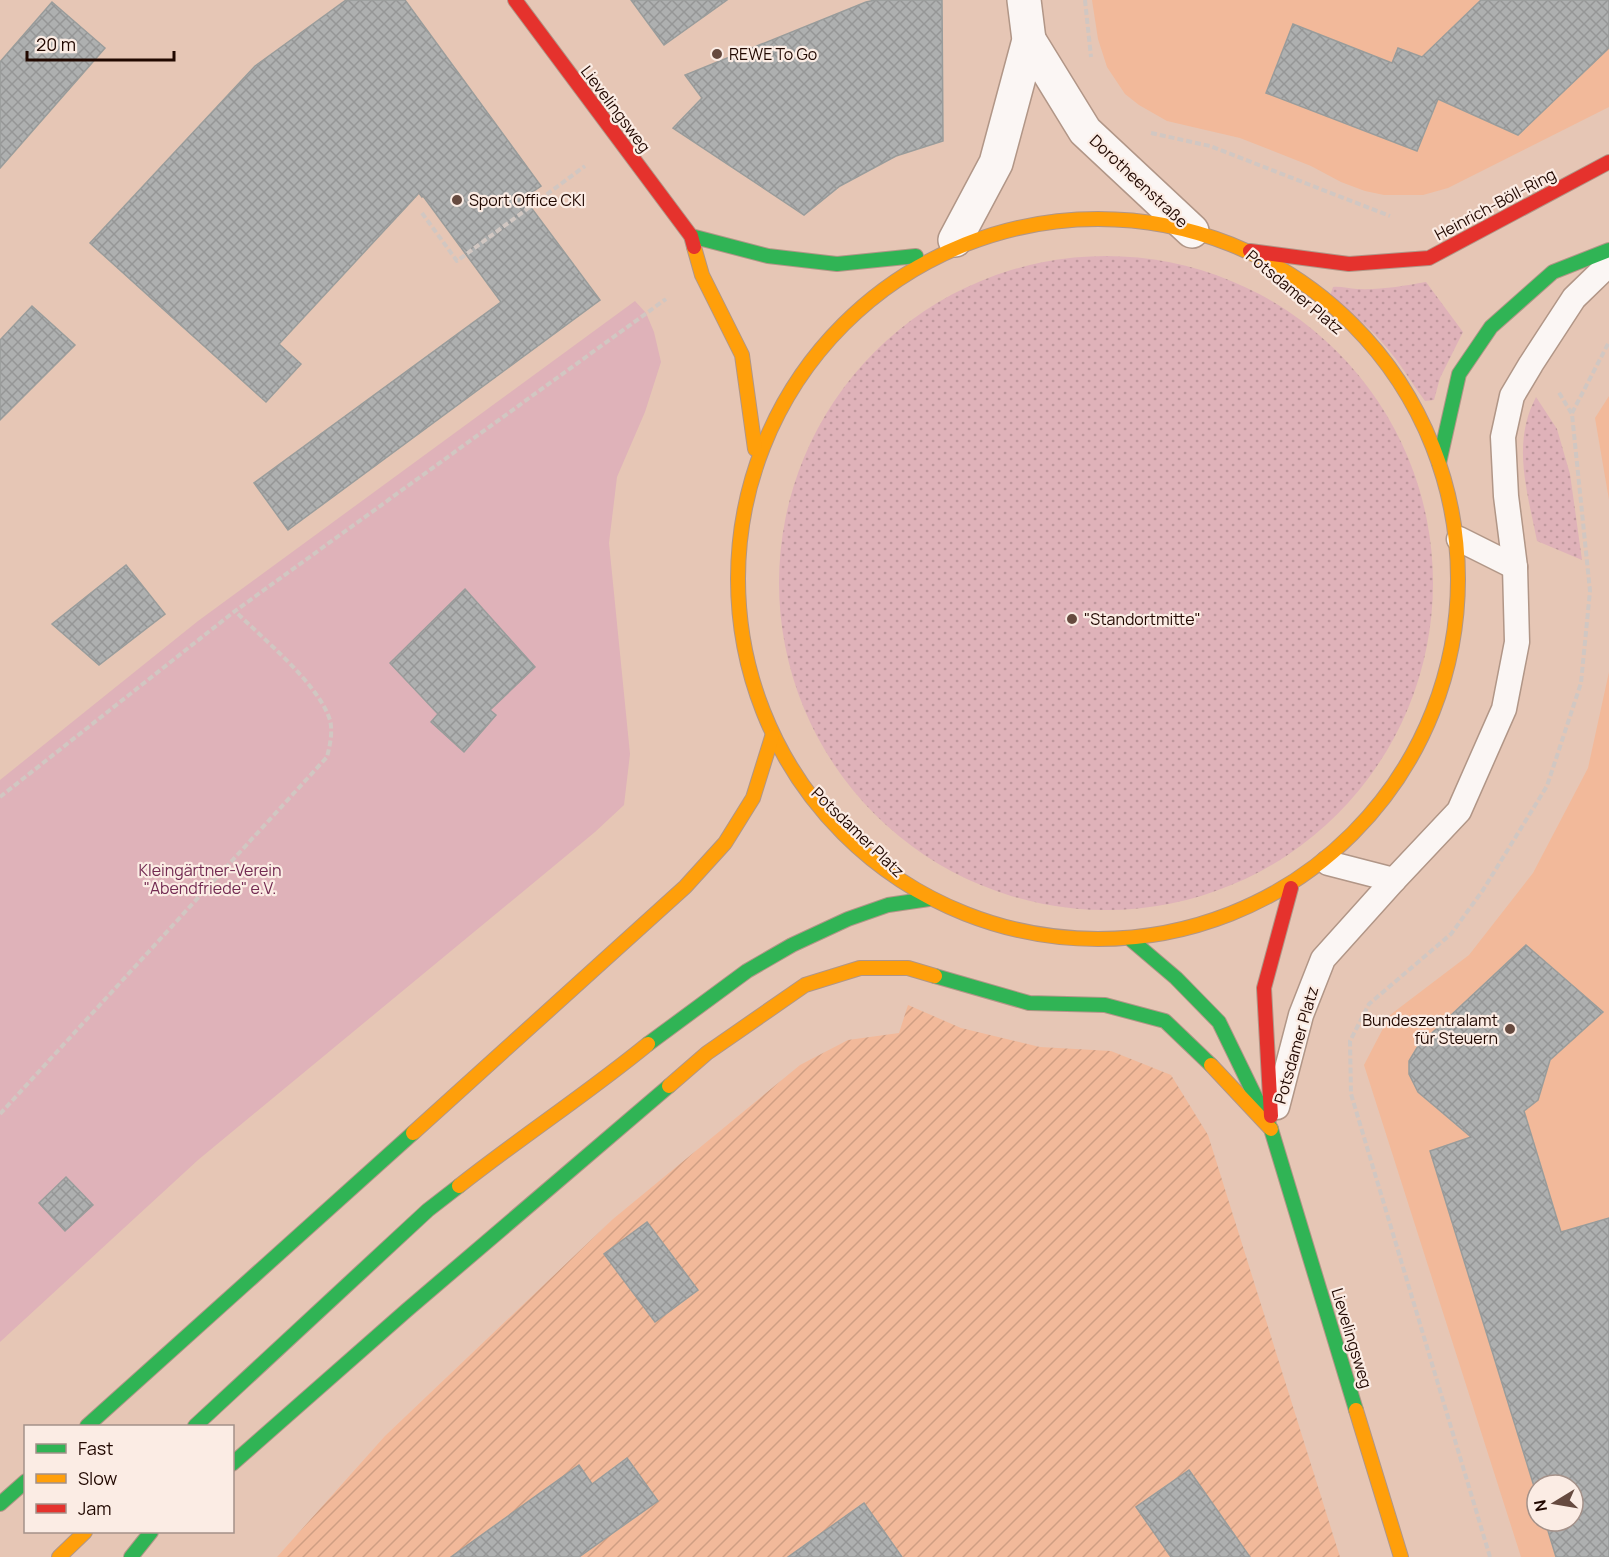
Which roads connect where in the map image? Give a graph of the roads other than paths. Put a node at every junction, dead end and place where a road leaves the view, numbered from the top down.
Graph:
1 (515, 0) edge
2 (1024, 0) edge
3 (1029, 40) junction
4 (1609, 162) edge
5 (1192, 231) junction
6 (691, 236) junction
7 (955, 240) junction
8 (1609, 250) edge
9 (1250, 251) junction
10 (916, 256) junction
11 (1609, 264) edge
12 (755, 449) junction
13 (1439, 463) junction
14 (1459, 539) junction
15 (1515, 567) junction
16 (772, 737) junction
17 (1328, 862) junction
18 (1394, 880) junction
19 (1291, 888) junction
20 (929, 899) junction
21 (1129, 938) junction
22 (1271, 1129) junction
23 (275, 1351) junction
24 (236, 1408) dead end
25 (88, 1425) edge
26 (196, 1425) edge
27 (234, 1462) edge
28 (24, 1484) edge
29 (0, 1504) edge
30 (83, 1533) edge
31 (150, 1535) edge
32 (59, 1557) edge
33 (132, 1557) edge
34 (1401, 1557) edge

1 - 6 main road, Lievelingsweg
2 - 3 street, Dorotheenstraße
3 - 5 street, Dorotheenstraße
3 - 7 street, Dorotheenstraße
4 - 9 main road, Heinrich-Böll-Ring
5 - 7 main road, Potsdamer Platz
5 - 9 main road, Potsdamer Platz
6 - 10 main road
6 - 12 main road, Lievelingsweg
7 - 10 main road, Potsdamer Platz
8 - 13 main road
9 - 13 main road, Potsdamer Platz
10 - 12 main road, Potsdamer Platz
11 - 15 lane, Potsdamer Platz
12 - 16 main road, Potsdamer Platz
13 - 14 main road, Potsdamer Platz
14 - 15 lane
14 - 17 main road, Potsdamer Platz
15 - 18 lane, Potsdamer Platz
16 - 20 main road, Potsdamer Platz
16 - 25 main road
17 - 18 lane
17 - 19 main road, Potsdamer Platz
18 - 22 lane, Potsdamer Platz
19 - 21 main road, Potsdamer Platz
19 - 22 main road, Lievelingsweg
20 - 21 main road, Potsdamer Platz
20 - 23 main road
21 - 22 main road, Lievelingsweg
22 - 27 main road
22 - 34 main road, Lievelingsweg
23 - 24 main road
23 - 26 main road
28 - 29 main road
30 - 32 main road
31 - 33 main road

